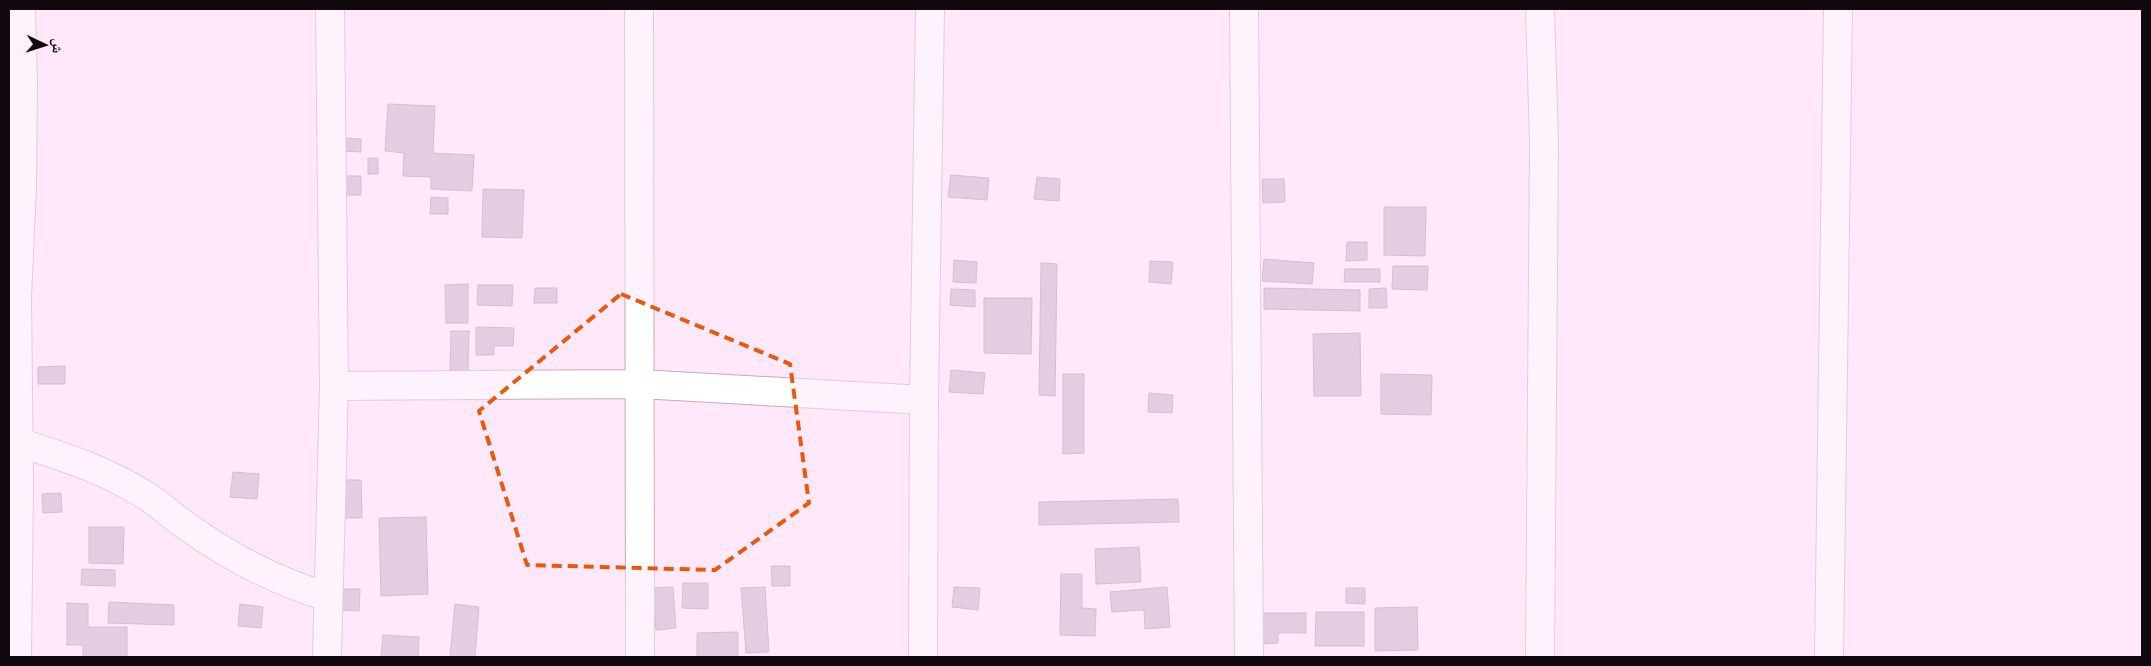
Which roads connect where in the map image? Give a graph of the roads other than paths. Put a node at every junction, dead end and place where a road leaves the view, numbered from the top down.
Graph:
1 (21, 9) edge
2 (330, 9) edge
3 (638, 9) edge
4 (930, 9) edge
5 (1244, 9) edge
6 (1540, 9) edge
7 (1838, 9) edge
8 (640, 384) junction
9 (334, 386) junction
10 (924, 400) junction
11 (14, 441) edge
12 (328, 596) junction
13 (17, 657) edge
14 (326, 657) edge
15 (640, 657) edge
16 (923, 657) edge
17 (1249, 657) edge
18 (1540, 657) edge
19 (1829, 657) edge

1 - 11 street
2 - 9 street
3 - 8 street
4 - 10 street
5 - 17 street
6 - 18 street
7 - 19 street
8 - 9 street
8 - 10 street
8 - 15 street
9 - 12 street
10 - 16 street
11 - 12 street
11 - 13 street
12 - 14 street

